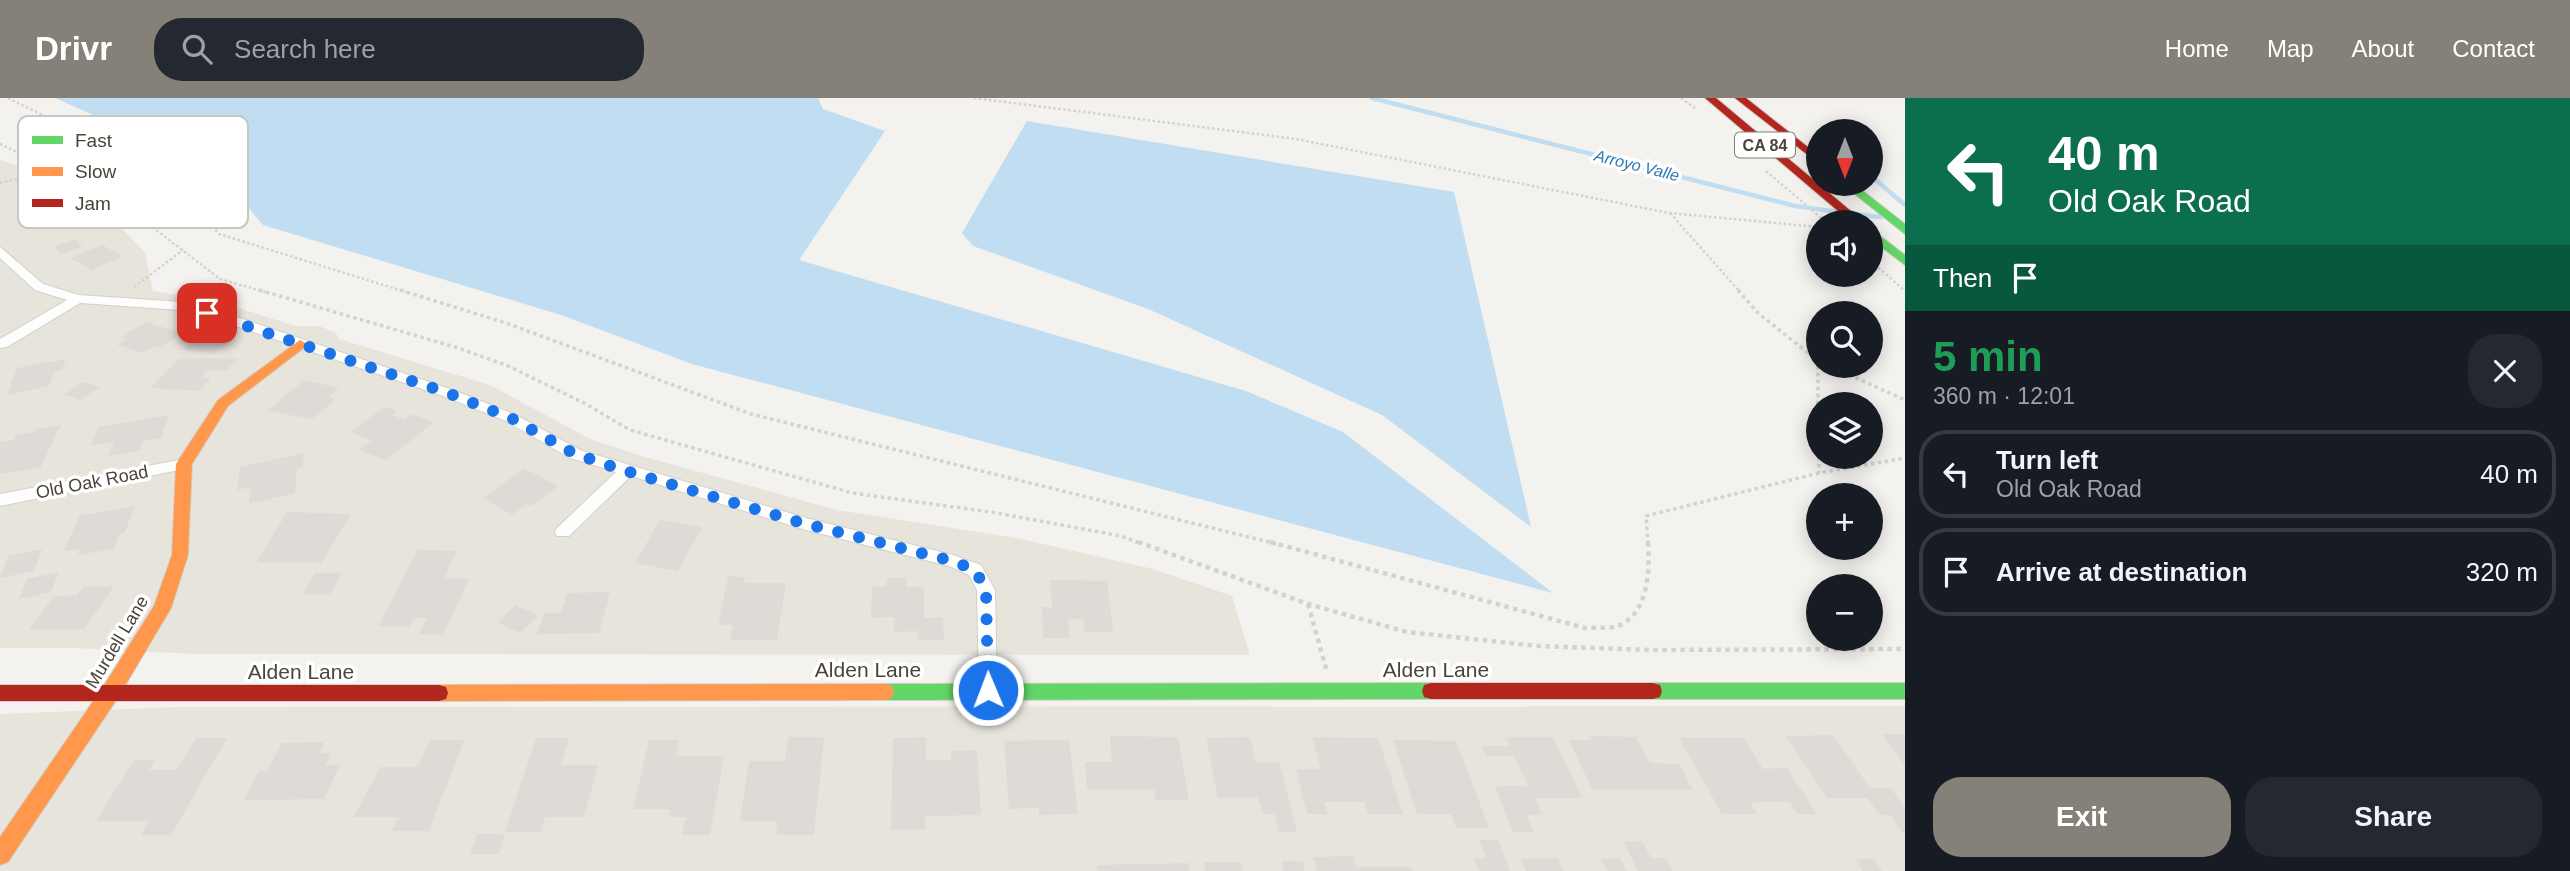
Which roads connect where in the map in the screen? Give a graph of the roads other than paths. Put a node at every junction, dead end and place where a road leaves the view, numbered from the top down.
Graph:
1 (1710, 98) edge
2 (1726, 98) edge
3 (1740, 98) edge
4 (1806, 150) edge
5 (1806, 162) edge
6 (1862, 196) edge
7 (1843, 210) edge
8 (1905, 230) edge
9 (1883, 243) edge
10 (0, 251) edge
11 (1903, 260) edge
12 (78, 299) junction
13 (2, 344) dead end
14 (300, 344) junction
15 (184, 464) junction
16 (626, 471) junction
17 (0, 500) edge
18 (563, 533) dead end
19 (988, 690) junction
20 (1905, 691) edge
21 (0, 693) edge
22 (110, 693) junction
23 (0, 855) edge

1 - 7 main road, CA 84
2 - 5 main road
3 - 4 main road, CA 84
6 - 8 main road
9 - 11 main road
10 - 12 street
12 - 13 street
12 - 14 street
14 - 15 main road
14 - 16 street
15 - 17 street, Old Oak Road
15 - 22 main road, Murdell Lane
16 - 18 street
16 - 19 street
19 - 20 main road, Alden Lane
19 - 22 main road, Alden Lane
21 - 22 main road, Alden Lane
22 - 23 main road, Murdell Lane

